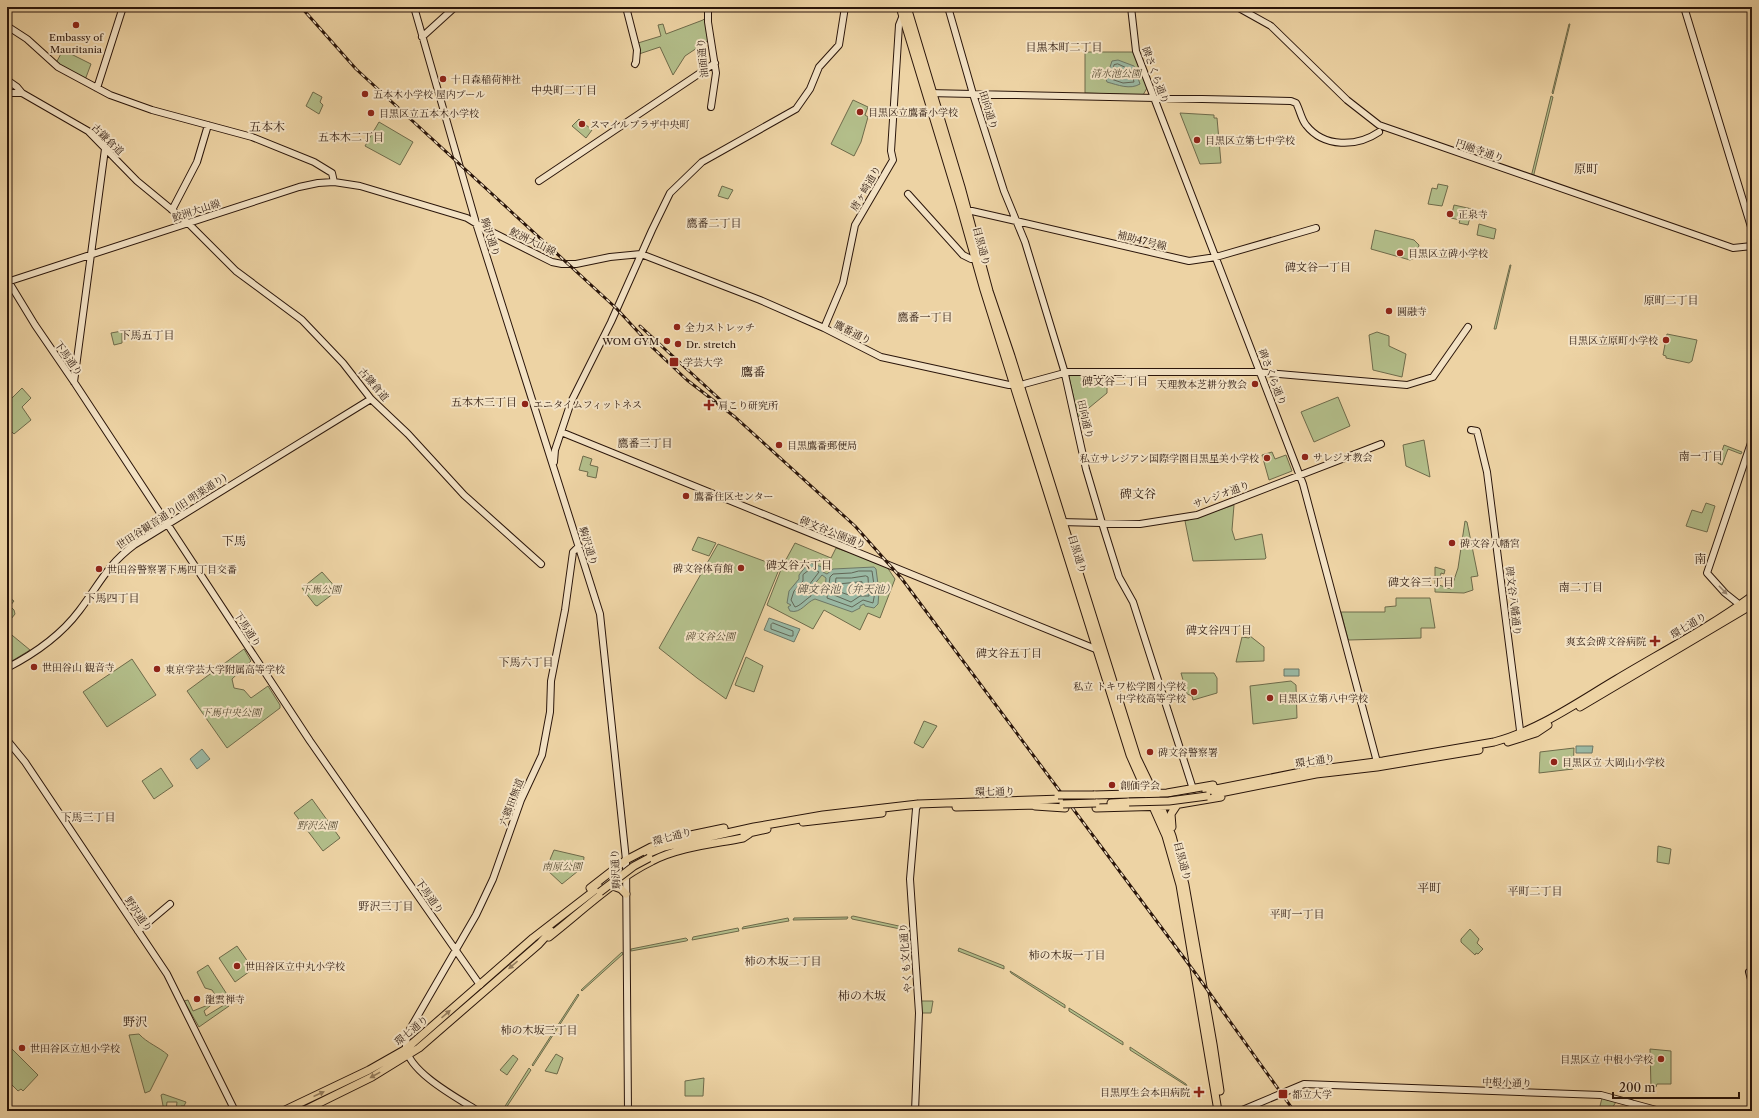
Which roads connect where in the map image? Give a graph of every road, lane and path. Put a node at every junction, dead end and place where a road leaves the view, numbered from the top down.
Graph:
1 (123, 7) edge
2 (414, 7) edge
3 (455, 7) edge
4 (626, 7) edge
5 (708, 7) edge
6 (845, 7) edge
7 (900, 7) edge
8 (907, 7) edge
9 (948, 7) edge
10 (1131, 7) edge
11 (1237, 7) edge
12 (1684, 7) edge
13 (903, 15) junction
14 (7, 26) edge
15 (422, 37) junction
16 (715, 63) junction
17 (635, 64) dead end
18 (7, 80) edge
19 (97, 88) junction
20 (7, 90) edge
21 (22, 93) junction
22 (929, 93) junction
23 (973, 94) junction
24 (1154, 98) junction
25 (711, 107) dead end
26 (208, 125) junction
27 (1379, 132) dead end
28 (105, 149) junction
29 (540, 181) dead end
30 (334, 182) junction
31 (908, 194) dead end
32 (172, 210) junction
33 (965, 211) junction
34 (1016, 221) junction
35 (188, 223) junction
36 (476, 223) junction
37 (1316, 228) dead end
38 (1752, 230) edge
39 (1752, 246) edge
40 (92, 254) junction
41 (641, 254) junction
42 (1216, 257) junction
43 (975, 258) junction
44 (7, 281) edge
45 (1468, 327) dead end
46 (824, 328) junction
47 (1065, 373) junction
48 (1261, 373) junction
49 (74, 382) junction
50 (1017, 384) junction
51 (371, 398) junction
52 (1471, 430) dead end
53 (561, 432) junction
54 (1752, 440) edge
55 (1381, 444) dead end
56 (553, 464) junction
57 (1300, 475) junction
58 (1062, 522) junction
59 (1102, 523) junction
60 (167, 525) junction
61 (579, 546) junction
62 (541, 564) dead end
63 (1752, 596) edge
64 (1740, 605) junction
65 (1752, 605) edge
66 (1098, 650) junction
67 (7, 668) edge
68 (1521, 736) junction
69 (7, 740) edge
70 (1377, 762) junction
71 (1281, 778) junction
72 (1142, 780) junction
73 (1193, 789) junction
74 (1151, 794) junction
75 (1130, 798) junction
76 (1095, 801) junction
77 (1177, 805) junction
78 (917, 806) junction
79 (1157, 807) junction
80 (752, 829) junction
81 (1172, 836) junction
82 (626, 860) junction
83 (606, 876) junction
84 (626, 877) junction
85 (613, 886) junction
86 (626, 894) junction
87 (170, 904) dead end
88 (138, 931) junction
89 (536, 941) junction
90 (455, 949) junction
91 (1749, 972) dead end
92 (1752, 983) edge
93 (480, 985) junction
94 (407, 1052) junction
95 (1631, 1103) junction
96 (236, 1111) edge
97 (284, 1111) edge
98 (303, 1111) edge
99 (478, 1111) edge
100 (628, 1111) edge
101 (915, 1111) edge
102 (1218, 1111) edge
103 (1223, 1111) edge
104 (1240, 1111) edge
105 (1631, 1111) edge
106 (1660, 1111) edge

1 - 19 street
2 - 15 street, 駒沢通り
3 - 15 street
4 - 17 street
5 - 16 street, 油面通り
6 - 41 street
7 - 13 main road, 目黒通り
8 - 22 main road, 目黒通り
9 - 23 street, 田向通り
10 - 24 street, 碑さくら通り
11 - 39 street, 円融寺通り
12 - 38 street
13 - 22 main road, 目黒通り
13 - 46 street, 唐ヶ崎通り
14 - 19 street
15 - 36 street, 駒沢通り
16 - 25 street, 油面通り
16 - 29 street
18 - 21 street, 古鎌倉道
19 - 26 street
20 - 21 street, 古鎌倉道
21 - 28 street, 古鎌倉道
22 - 23 street
22 - 33 main road, 目黒通り
23 - 24 street
23 - 34 street, 田向通り
24 - 27 street
24 - 42 street, 碑さくら通り
26 - 30 street
26 - 32 street
28 - 32 street, 古鎌倉道
28 - 40 street
30 - 35 street, 鮫洲大山線
30 - 36 street, 鮫洲大山線
31 - 43 street
32 - 35 street, 古鎌倉道
33 - 34 street, 補助47号線
33 - 43 main road, 目黒通り
33 - 50 main road, 目黒通り
34 - 42 street, 補助47号線
34 - 47 street, 田向通り
35 - 40 street, 鮫洲大山線
35 - 51 street, 古鎌倉道
36 - 41 street, 鮫洲大山線
36 - 56 street, 駒沢通り
37 - 42 street, 補助47号線
40 - 44 street, 鮫洲大山線
40 - 49 street
41 - 46 street, 鷹番通り
41 - 53 street
42 - 48 street, 碑さくら通り
43 - 50 main road, 目黒通り
44 - 49 street, 下馬通り
45 - 48 street, 鷹番通り
46 - 50 street, 鷹番通り
47 - 48 street, 鷹番通り
47 - 50 street, 鷹番通り
47 - 59 street, 田向通り
48 - 57 street, 碑さくら通り
49 - 60 street, 下馬通り
50 - 58 main road, 目黒通り
50 - 66 main road, 目黒通り
51 - 60 street, 世田谷観音通り(旧 明薬通り)
51 - 62 street, 古鎌倉道
52 - 68 street, 碑文谷八幡通り
53 - 56 street
53 - 66 street, 碑文谷公園通り
54 -> 64 street
55 - 57 street, サレジオ通り
56 - 61 street, 駒沢通り
57 - 59 street, サレジオ通り
57 - 70 street, 碑さくら通り
58 - 59 street, サレジオ通り
58 - 74 main road, 目黒通り
59 - 73 street, 田向通り
60 - 67 street, 世田谷観音通り(旧 明薬通り)
60 - 90 street, 下馬通り
61 - 82 street, 駒沢通り
61 - 90 street, 六郷田無道
63 - 64 main road, 環七通り
64 - 68 main road, 環七通り
65 - 68 main road, 環七通り
66 - 72 main road, 目黒通り
68 - 70 main road, 環七通り
68 - 71 main road, 環七通り
69 - 88 street, 野沢通り
70 - 71 main road, 環七通り
71 - 73 main road
71 - 75 main road, 環七通り
71 - 77 main road
72 - 74 main road, 目黒通り
72 - 75 main road
73 - 74 main road
74 - 75 main road
74 - 79 main road, 目黒通り
75 - 76 main road, 環七通り
76 - 78 main road, 環七通り, bridge
76 - 79 main road
77 - 79 main road
77 - 81 main road
78 - 80 main road, 環七通り
78 - 101 street, やくも文化通り
79 - 81 main road, 目黒通り
79 - 102 main road, 目黒通り
80 - 82 main road
80 - 84 main road
80 - 89 main road, 環七通り, bridge
81 - 103 main road, 目黒通り
82 - 83 main road
82 - 84 street, 駒沢通り
83 - 85 main road
83 - 89 main road
84 - 85 main road
84 - 86 street, 駒沢通り
85 - 86 main road
85 - 89 main road
86 - 100 street, 駒沢通り
87 - 88 street
88 - 96 street, 野沢通り
89 - 93 main road, 環七通り
89 -> 94 main road, 環七通り
90 - 93 street, 下馬通り
90 - 94 street, 六郷田無道
91 - 92 street
94 -> 93 main road, 環七通り
97 -> 94 main road, 環七通り
94 -> 98 main road, 環七通り
94 - 99 street
95 - 104 street, 中根小通り
95 - 105 street
95 - 106 street, 中根小通り

